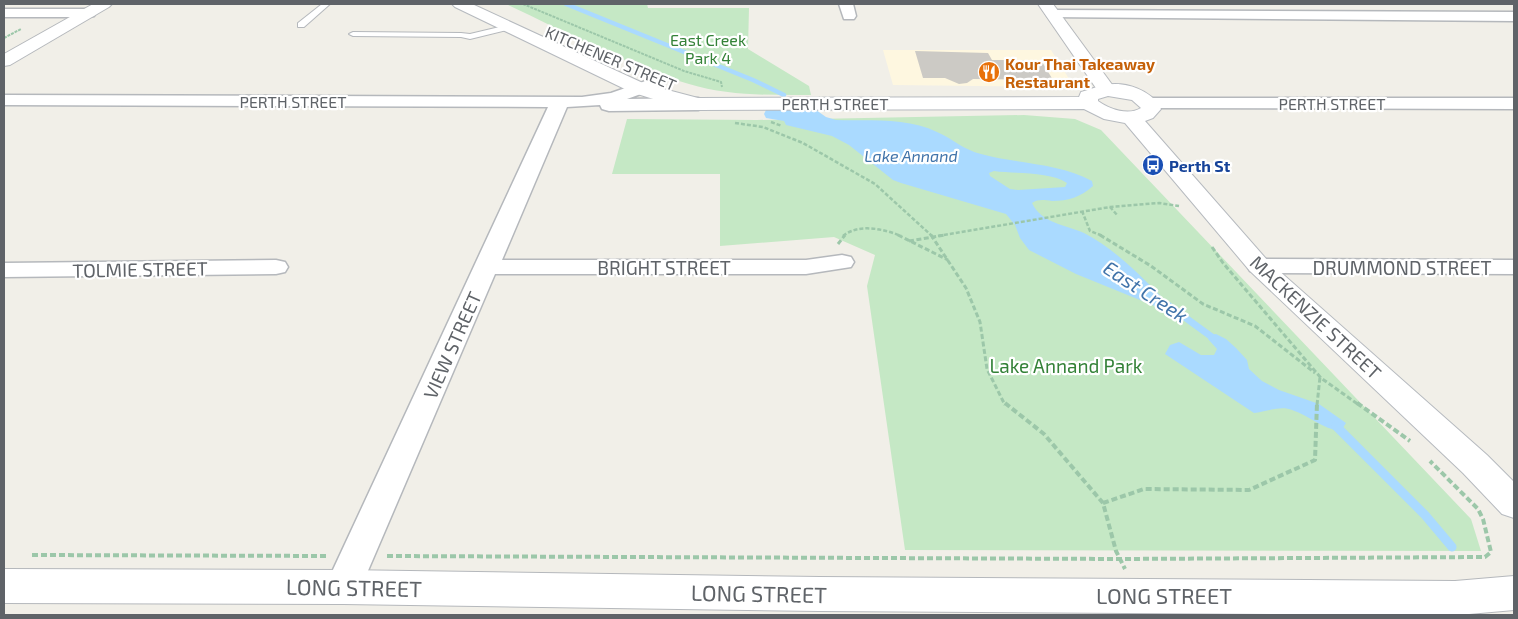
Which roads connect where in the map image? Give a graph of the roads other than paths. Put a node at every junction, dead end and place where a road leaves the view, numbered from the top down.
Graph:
1 (104, 4) edge
2 (326, 4) edge
3 (460, 4) edge
4 (489, 4) edge
5 (1481, 4) edge
6 (1496, 4) edge
7 (87, 8) edge
8 (1049, 9) edge
9 (4, 13) edge
10 (70, 13) junction
11 (1512, 17) edge
12 (301, 25) dead end
13 (508, 27) junction
14 (353, 34) dead end
15 (4, 48) edge
16 (4, 61) edge
17 (657, 82) junction
18 (638, 88) junction
19 (1107, 90) junction
20 (4, 100) edge
21 (707, 101) junction
22 (571, 102) junction
23 (1088, 104) junction
24 (1514, 104) edge
25 (1140, 110) junction
26 (842, 262) road end
27 (1259, 266) junction
28 (276, 267) dead end
29 (486, 267) junction
30 (1514, 267) edge
31 (4, 270) edge
32 (1514, 504) edge
33 (14, 570) edge
34 (350, 571) junction
35 (1514, 593) edge
36 (821, 604) edge

1 - 7 main road
2 - 12 lane
3 - 13 main road, KITCHENER STREET
4 - 17 main road, KITCHENER STREET
5 - 11 street
6 - 11 street
7 - 10 main road
7 - 16 main road
8 - 11 street
8 - 19 main road
9 - 10 street
10 - 15 main road
13 - 14 lane
13 - 18 main road, KITCHENER STREET
17 - 18 street, PERTH STREET
17 - 21 main road, KITCHENER STREET
18 - 21 main road, KITCHENER STREET
18 - 22 street, PERTH STREET
19 - 23 main road
19 - 25 main road
20 - 22 street, PERTH STREET
21 - 22 street, PERTH STREET
21 - 23 main road, PERTH STREET
22 - 29 street, VIEW STREET
23 - 25 main road
24 - 25 street, PERTH STREET
25 - 27 main road, MACKENZIE STREET
26 - 29 street, BRIGHT STREET
27 - 30 street, DRUMMOND STREET
27 - 32 main road, MACKENZIE STREET
28 - 31 street, TOLMIE STREET
29 - 34 street, VIEW STREET
33 - 34 main road, LONG STREET
34 - 36 main road, LONG STREET
35 - 36 main road, LONG STREET

